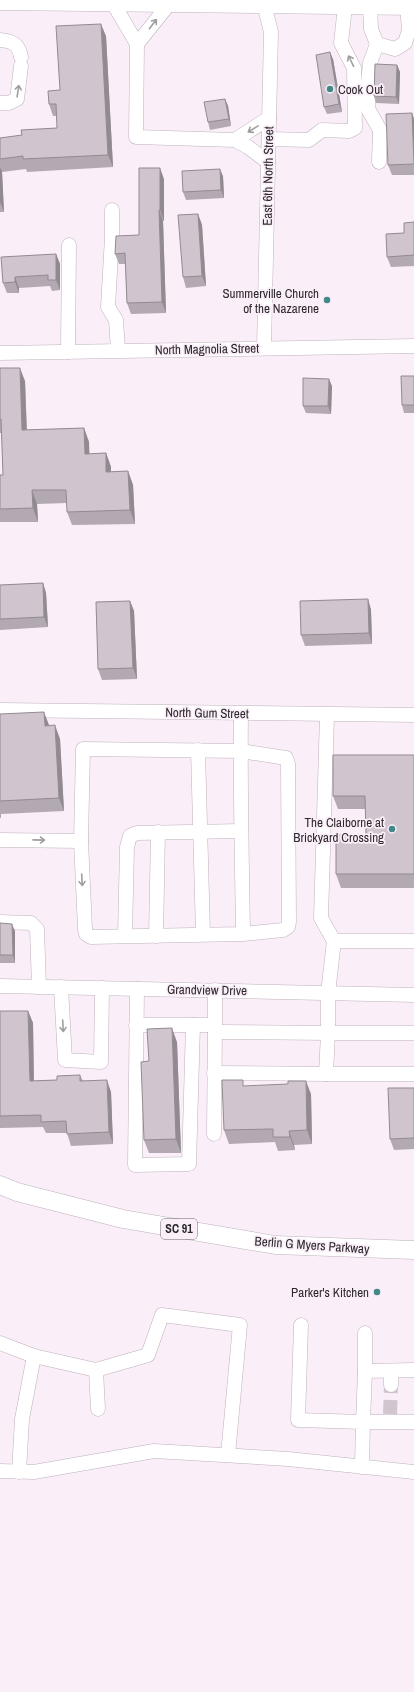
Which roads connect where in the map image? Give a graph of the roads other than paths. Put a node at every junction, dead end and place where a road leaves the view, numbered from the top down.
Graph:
1 (0, 1) edge
2 (74, 2) edge
3 (134, 2) edge
4 (264, 2) edge
5 (112, 3) junction
6 (302, 3) edge
7 (169, 4) junction
8 (402, 5) edge
9 (345, 6) junction
10 (370, 6) junction
11 (0, 40) edge
12 (137, 44) junction
13 (376, 44) junction
14 (395, 49) junction
15 (414, 49) edge
16 (0, 103) edge
17 (269, 118) junction
18 (269, 138) junction
19 (235, 140) junction
20 (268, 162) junction
21 (379, 162) dead end
22 (112, 210) dead end
23 (69, 245) dead end
24 (414, 346) edge
25 (264, 348) junction
26 (118, 350) junction
27 (68, 352) junction
28 (0, 353) edge
29 (0, 710) edge
30 (241, 714) junction
31 (326, 715) junction
32 (414, 715) edge
33 (198, 750) junction
34 (241, 751) junction
35 (241, 831) junction
36 (158, 832) junction
37 (201, 832) junction
38 (0, 840) edge
39 (81, 841) junction
40 (0, 922) edge
41 (203, 934) junction
42 (243, 934) junction
43 (126, 936) junction
44 (156, 936) junction
45 (334, 941) junction
46 (414, 941) edge
47 (0, 986) edge
48 (39, 987) junction
49 (61, 987) junction
50 (102, 988) junction
51 (137, 989) junction
52 (215, 990) junction
53 (328, 993) junction
54 (414, 995) edge
55 (136, 1025) junction
56 (193, 1025) junction
57 (215, 1028) junction
58 (328, 1033) junction
59 (414, 1033) edge
60 (214, 1073) junction
61 (326, 1074) junction
62 (414, 1074) edge
63 (214, 1134) dead end
64 (0, 1185) edge
65 (414, 1250) edge
66 (301, 1325) dead end
67 (365, 1333) dead end
68 (0, 1343) edge
69 (34, 1356) junction
70 (96, 1370) junction
71 (414, 1370) edge
72 (365, 1371) junction
73 (391, 1371) junction
74 (391, 1385) tunnel mouth
75 (98, 1410) dead end
76 (363, 1422) junction
77 (414, 1422) edge
78 (228, 1455) junction
79 (362, 1467) junction
80 (0, 1471) edge
81 (19, 1472) junction
82 (414, 1472) edge

1 - 2 main road
2 - 5 main road
3 - 5 main road
3 - 7 main road
4 - 6 main road
4 - 7 main road
4 - 17 street, East 6th North Street
5 - 12 street
6 - 9 main road
12 -> 7 street
8 - 10 main road
8 - 14 street
9 - 10 main road
18 -> 9 street
10 - 13 street
16 -> 11 street
12 - 19 street
13 - 14 street
13 - 21 street
14 - 15 street
17 - 18 street, East 6th North Street
17 -> 19 street
18 - 20 street, East 6th North Street
19 - 20 street
20 - 25 street, East 6th North Street
22 - 26 street
23 - 27 street
24 - 25 street, North Magnolia Street
25 - 26 street, North Magnolia Street
26 - 27 street, North Magnolia Street
27 - 28 street, North Magnolia Street
29 - 30 street, North Gum Street
30 - 31 street, North Gum Street
30 - 34 street
31 - 32 street, North Gum Street
31 - 45 street
33 - 34 street
33 - 37 street
33 - 39 street
34 - 35 street
34 - 42 street
35 - 37 street
35 - 42 street
36 - 37 street
36 - 43 street
36 - 44 street
37 - 41 street
38 -> 39 street
39 -> 43 street
40 - 48 street
41 - 42 street
41 - 44 street
43 - 44 street
45 - 46 street
45 - 53 street
47 - 48 street, Grandview Drive
48 - 49 street, Grandview Drive
49 - 50 street, Grandview Drive
49 -> 50 street
50 - 51 street, Grandview Drive
51 - 52 street, Grandview Drive
51 - 55 street
52 - 53 street, Grandview Drive
52 - 57 street
53 - 54 street, Grandview Drive
53 - 58 street
55 - 56 street
55 - 56 street
56 - 57 street
57 - 58 street
57 - 60 street
58 - 59 street
58 - 61 street
60 - 61 street
60 - 63 street
61 - 62 street
64 - 65 main road, Berlin G Myers Parkway / SC 91
66 - 76 street
67 - 72 street
68 - 69 street
69 - 70 street
69 - 81 street
70 - 75 street
70 - 78 street
71 - 73 street
72 - 73 street
72 - 76 street
73 - 74 street
76 - 77 street
76 - 79 street
78 - 79 street
78 - 81 street
79 - 82 street
80 - 81 street

